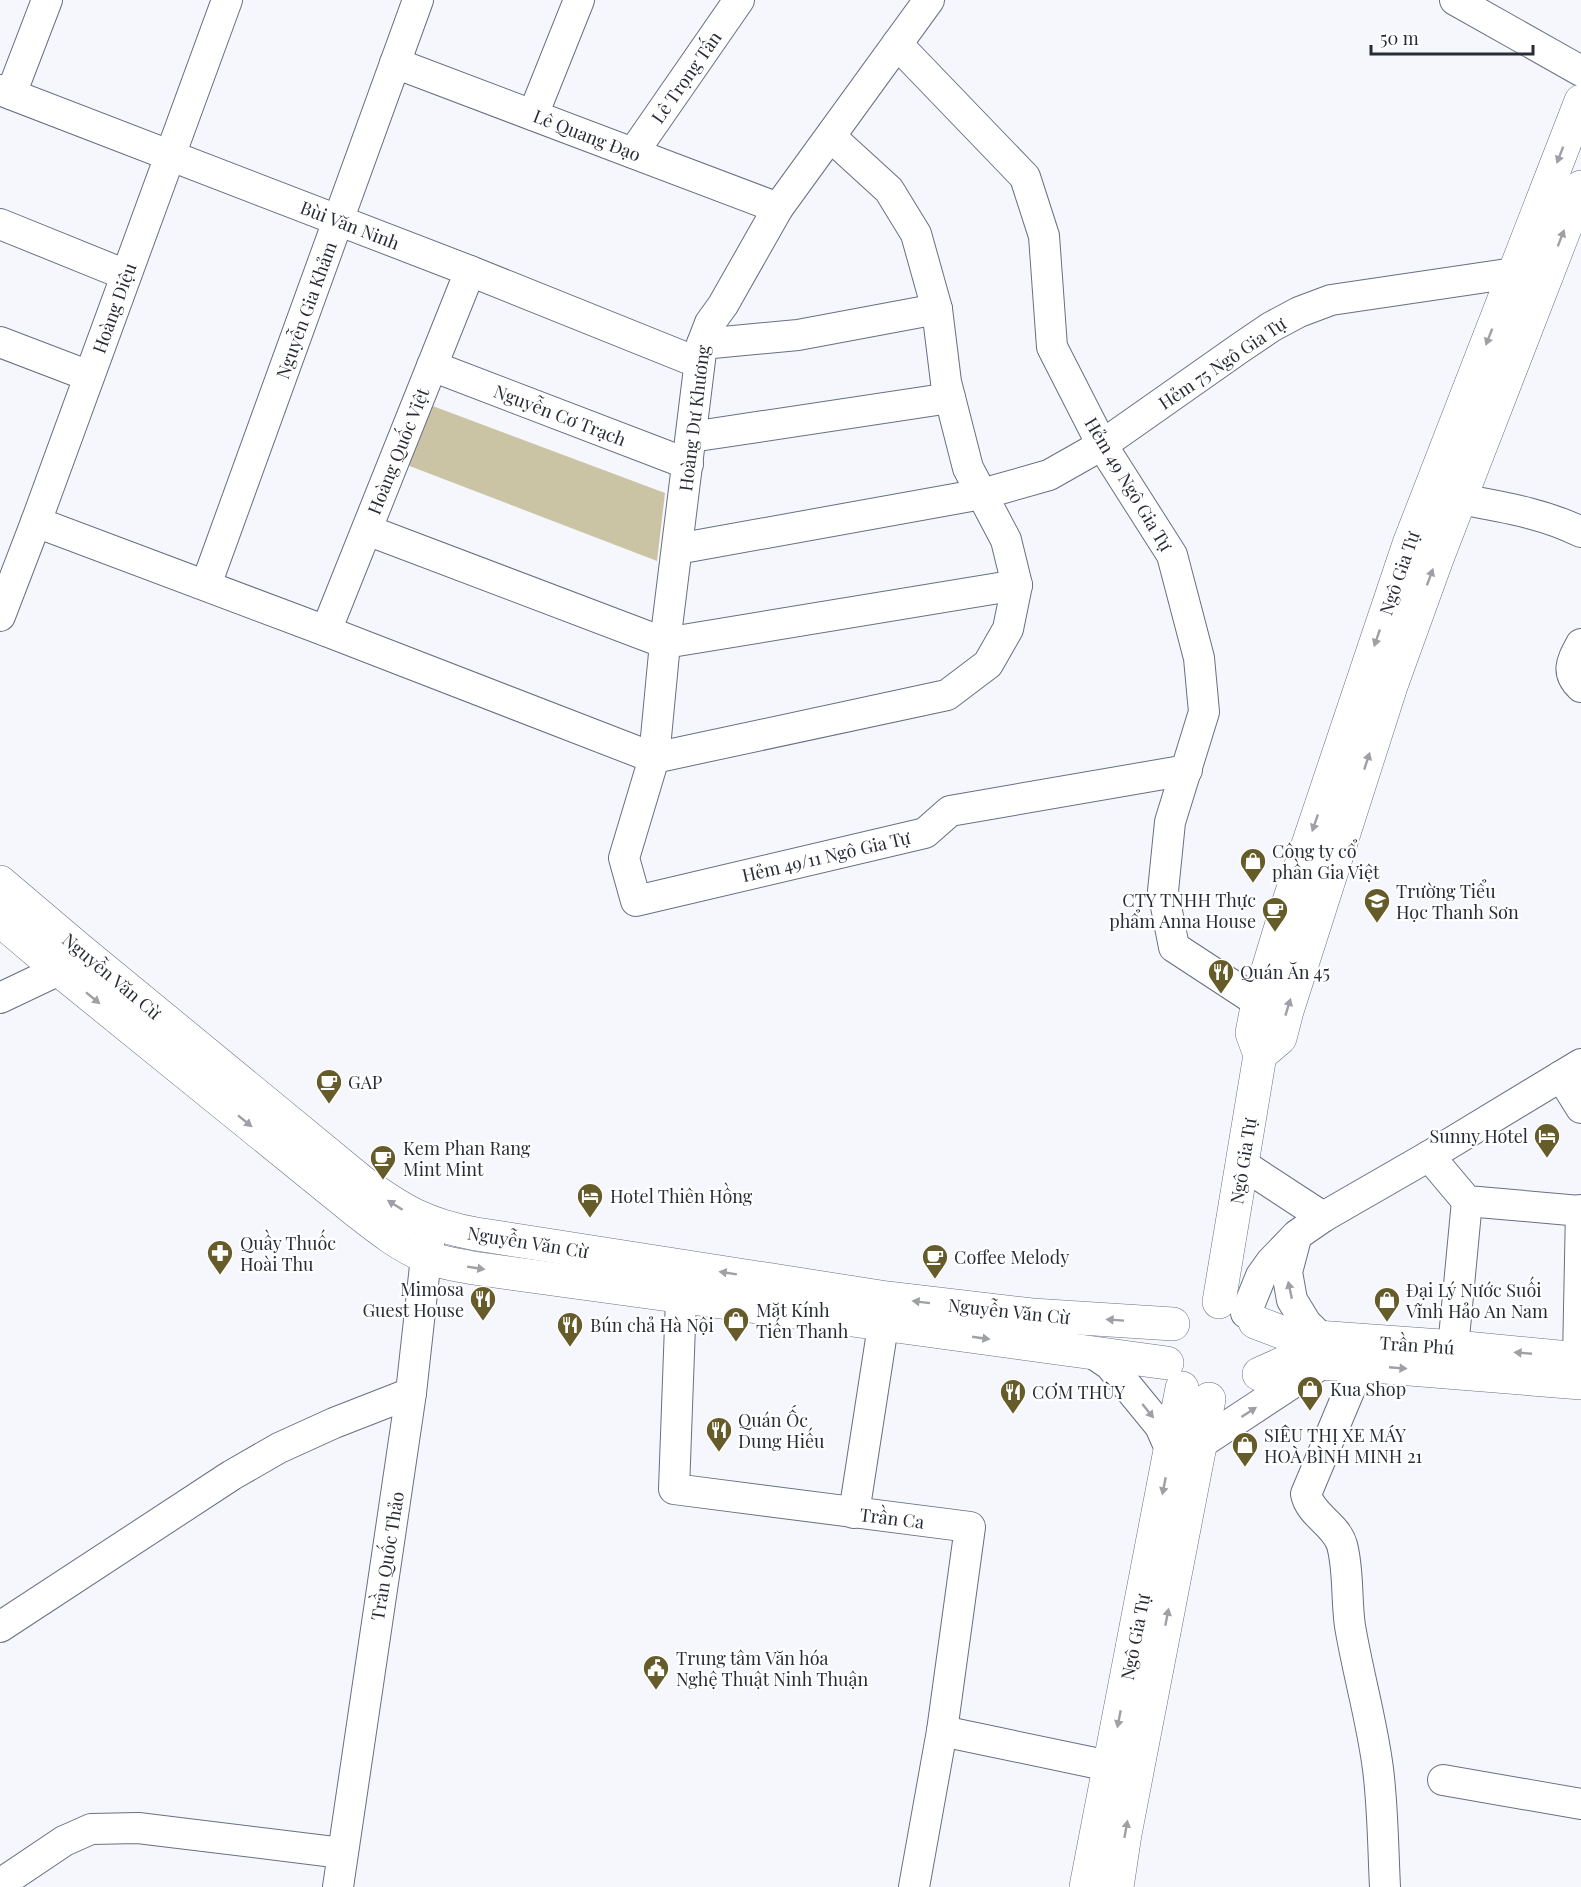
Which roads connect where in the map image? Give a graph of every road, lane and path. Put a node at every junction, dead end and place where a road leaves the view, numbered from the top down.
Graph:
1 (47, 0) edge
2 (227, 0) edge
3 (418, 0) edge
4 (579, 0) edge
5 (739, 0) edge
6 (929, 0) edge
7 (1455, 0) edge
8 (897, 44) junction
9 (395, 63) junction
10 (1581, 71) edge
11 (6, 92) edge
12 (1581, 101) edge
13 (533, 115) junction
14 (831, 137) junction
15 (633, 153) junction
16 (170, 156) junction
17 (1581, 187) edge
18 (778, 208) junction
19 (338, 220) junction
20 (0, 224) edge
21 (1549, 268) junction
22 (470, 271) junction
23 (1514, 273) junction
24 (126, 275) junction
25 (937, 309) junction
26 (0, 342) edge
27 (701, 353) junction
28 (432, 366) junction
29 (89, 376) junction
30 (950, 398) junction
31 (1102, 445) junction
32 (689, 451) junction
33 (982, 494) junction
34 (1445, 494) junction
35 (36, 522) junction
36 (367, 530) junction
37 (1581, 532) edge
38 (677, 549) junction
39 (206, 585) junction
40 (1017, 585) junction
41 (0, 616) edge
42 (326, 631) junction
43 (665, 643) junction
44 (1581, 644) edge
45 (1581, 687) edge
46 (654, 758) junction
47 (1187, 770) junction
48 (0, 882) edge
49 (636, 901) joint
50 (0, 920) edge
51 (69, 959) junction
52 (0, 998) edge
53 (1258, 1002) junction
54 (1260, 1055) junction
55 (1571, 1070) edge
56 (1581, 1108) edge
57 (1429, 1156) junction
58 (1242, 1164) junction
59 (1467, 1201) junction
60 (1581, 1211) edge
61 (1323, 1217) junction
62 (432, 1224) junction
63 (1297, 1235) junction
64 (426, 1257) junction
65 (683, 1282) junction
66 (885, 1311) junction
67 (1240, 1312) junction
68 (1173, 1324) junction
69 (1322, 1350) junction
70 (1094, 1354) junction
71 (1453, 1360) junction
72 (1360, 1365) junction
73 (1580, 1367) edge
74 (1259, 1374) junction
75 (1186, 1383) junction
76 (411, 1393) junction
77 (1185, 1448) junction
78 (854, 1513) junction
79 (4, 1616) edge
80 (942, 1731) junction
81 (1123, 1769) junction
82 (1443, 1780) dead end
83 (1581, 1804) edge
84 (342, 1852) junction
85 (2, 1879) edge
86 (338, 1887) edge
87 (914, 1887) edge
88 (1086, 1887) edge
89 (1117, 1887) edge
90 (1385, 1887) edge

1 - 11 street
2 - 16 street, Hoàng Diệu
3 - 9 street, Nguyễn Gia Khảm
4 - 13 street
5 - 15 street, Lê Trọng Tấn
6 - 8 street, Hoàng Dư Khương
7 - 10 street
8 - 14 street, Hoàng Dư Khương
8 - 31 street, Hẻm 49 Ngô Gia Tự
9 - 13 street, Lê Quang Đạo
9 - 19 street, Nguyễn Gia Khảm
11 - 16 street, Bùi Văn Ninh
12 -> 23 main road, Ngô Gia Tự
13 - 15 street, Lê Quang Đạo
14 - 18 street, Hoàng Dư Khương
14 - 25 street
15 - 18 street, Lê Quang Đạo
16 - 19 street, Bùi Văn Ninh
16 - 24 street, Hoàng Diệu
21 -> 17 main road, Ngô Gia Tự
18 - 27 street, Hoàng Dư Khương
19 - 22 street, Bùi Văn Ninh
19 - 39 street, Nguyễn Gia Khảm
20 - 24 street
21 - 23 main road
21 - 34 main road, Ngô Gia Tự
22 - 27 street, Bùi Văn Ninh
22 - 28 street, Hoàng Quốc Việt
23 - 31 street, Hẻm 75 Ngô Gia Tự
23 -> 34 main road, Ngô Gia Tự
24 - 29 street, Hoàng Diệu
25 - 27 street
25 - 30 street
26 - 29 street
27 - 32 street, Hoàng Dư Khương
28 - 32 street, Nguyễn Cơ Trạch
28 - 36 street, Hoàng Quốc Việt
29 - 35 street, Hoàng Diệu
30 - 32 street
30 - 33 street
31 - 33 street, Hẻm 75 Ngô Gia Tự
31 - 47 street, Hẻm 49 Ngô Gia Tự
32 - 38 street, Hoàng Dư Khương
33 - 38 street, Hẻm 75 Ngô Gia Tự
33 - 40 street
34 - 37 street
34 -> 53 main road, Ngô Gia Tự
54 -> 34 main road, Ngô Gia Tự
35 - 39 street
35 - 41 street, Hoàng Diệu
36 - 42 street, Hoàng Quốc Việt
36 - 43 street
38 - 43 street, Hoàng Dư Khương
39 - 42 street
40 - 43 street
40 - 46 street
42 - 46 street
43 - 46 street, Hoàng Dư Khương
44 - 45 street
46 - 49 street, Hoàng Dư Khương
47 - 49 street, Hẻm 49/11 Ngô Gia Tự
47 - 53 street, Hẻm 49 Ngô Gia Tự
48 - 51 main road, Nguyễn Văn Cừ
50 - 51 main road, Nguyễn Văn Cừ
51 - 52 street
62 -> 51 main road, Nguyễn Văn Cừ
51 -> 64 main road, Nguyễn Văn Cừ
53 - 54 main road, Ngô Gia Tự
54 - 58 main road, Ngô Gia Tự
55 - 56 street
55 - 57 street
57 - 59 street
57 - 61 street
58 - 61 street
58 - 67 main road, Ngô Gia Tự
59 - 60 street
59 - 71 street
60 - 73 street
61 - 63 street
62 - 64 street, Trần Quốc Thảo
62 - 65 main road, Nguyễn Văn Cừ
63 - 67 street
69 -> 63 street
64 -> 65 main road, Nguyễn Văn Cừ
64 - 76 street, Trần Quốc Thảo
65 - 66 main road, Nguyễn Văn Cừ
65 - 78 street, Trần Ca
68 -> 66 main road, Nguyễn Văn Cừ
66 -> 70 main road, Nguyễn Văn Cừ
66 - 78 street
67 - 68 main road
67 - 69 main road, Trần Phú
67 - 74 main road
68 - 75 main road
69 - 71 main road, Trần Phú
69 - 72 main road, Trần Phú
69 - 74 main road, Trần Phú
77 -> 69 street
70 - 75 main road, Nguyễn Văn Cừ
70 -> 77 street
72 -> 71 main road, Trần Phú
71 - 73 main road, Trần Phú
72 - 90 street
74 - 75 main road
75 - 77 main road, Ngô Gia Tự
76 - 79 street
76 - 84 street, Trần Quốc Thảo
77 - 81 main road, Ngô Gia Tự
78 - 80 street, Trần Ca
80 - 81 street
80 - 87 street, Trần Ca
81 - 88 main road, Ngô Gia Tự
89 -> 81 main road, Ngô Gia Tự
82 - 83 street
84 - 85 street
84 - 86 street, Trần Quốc Thảo

